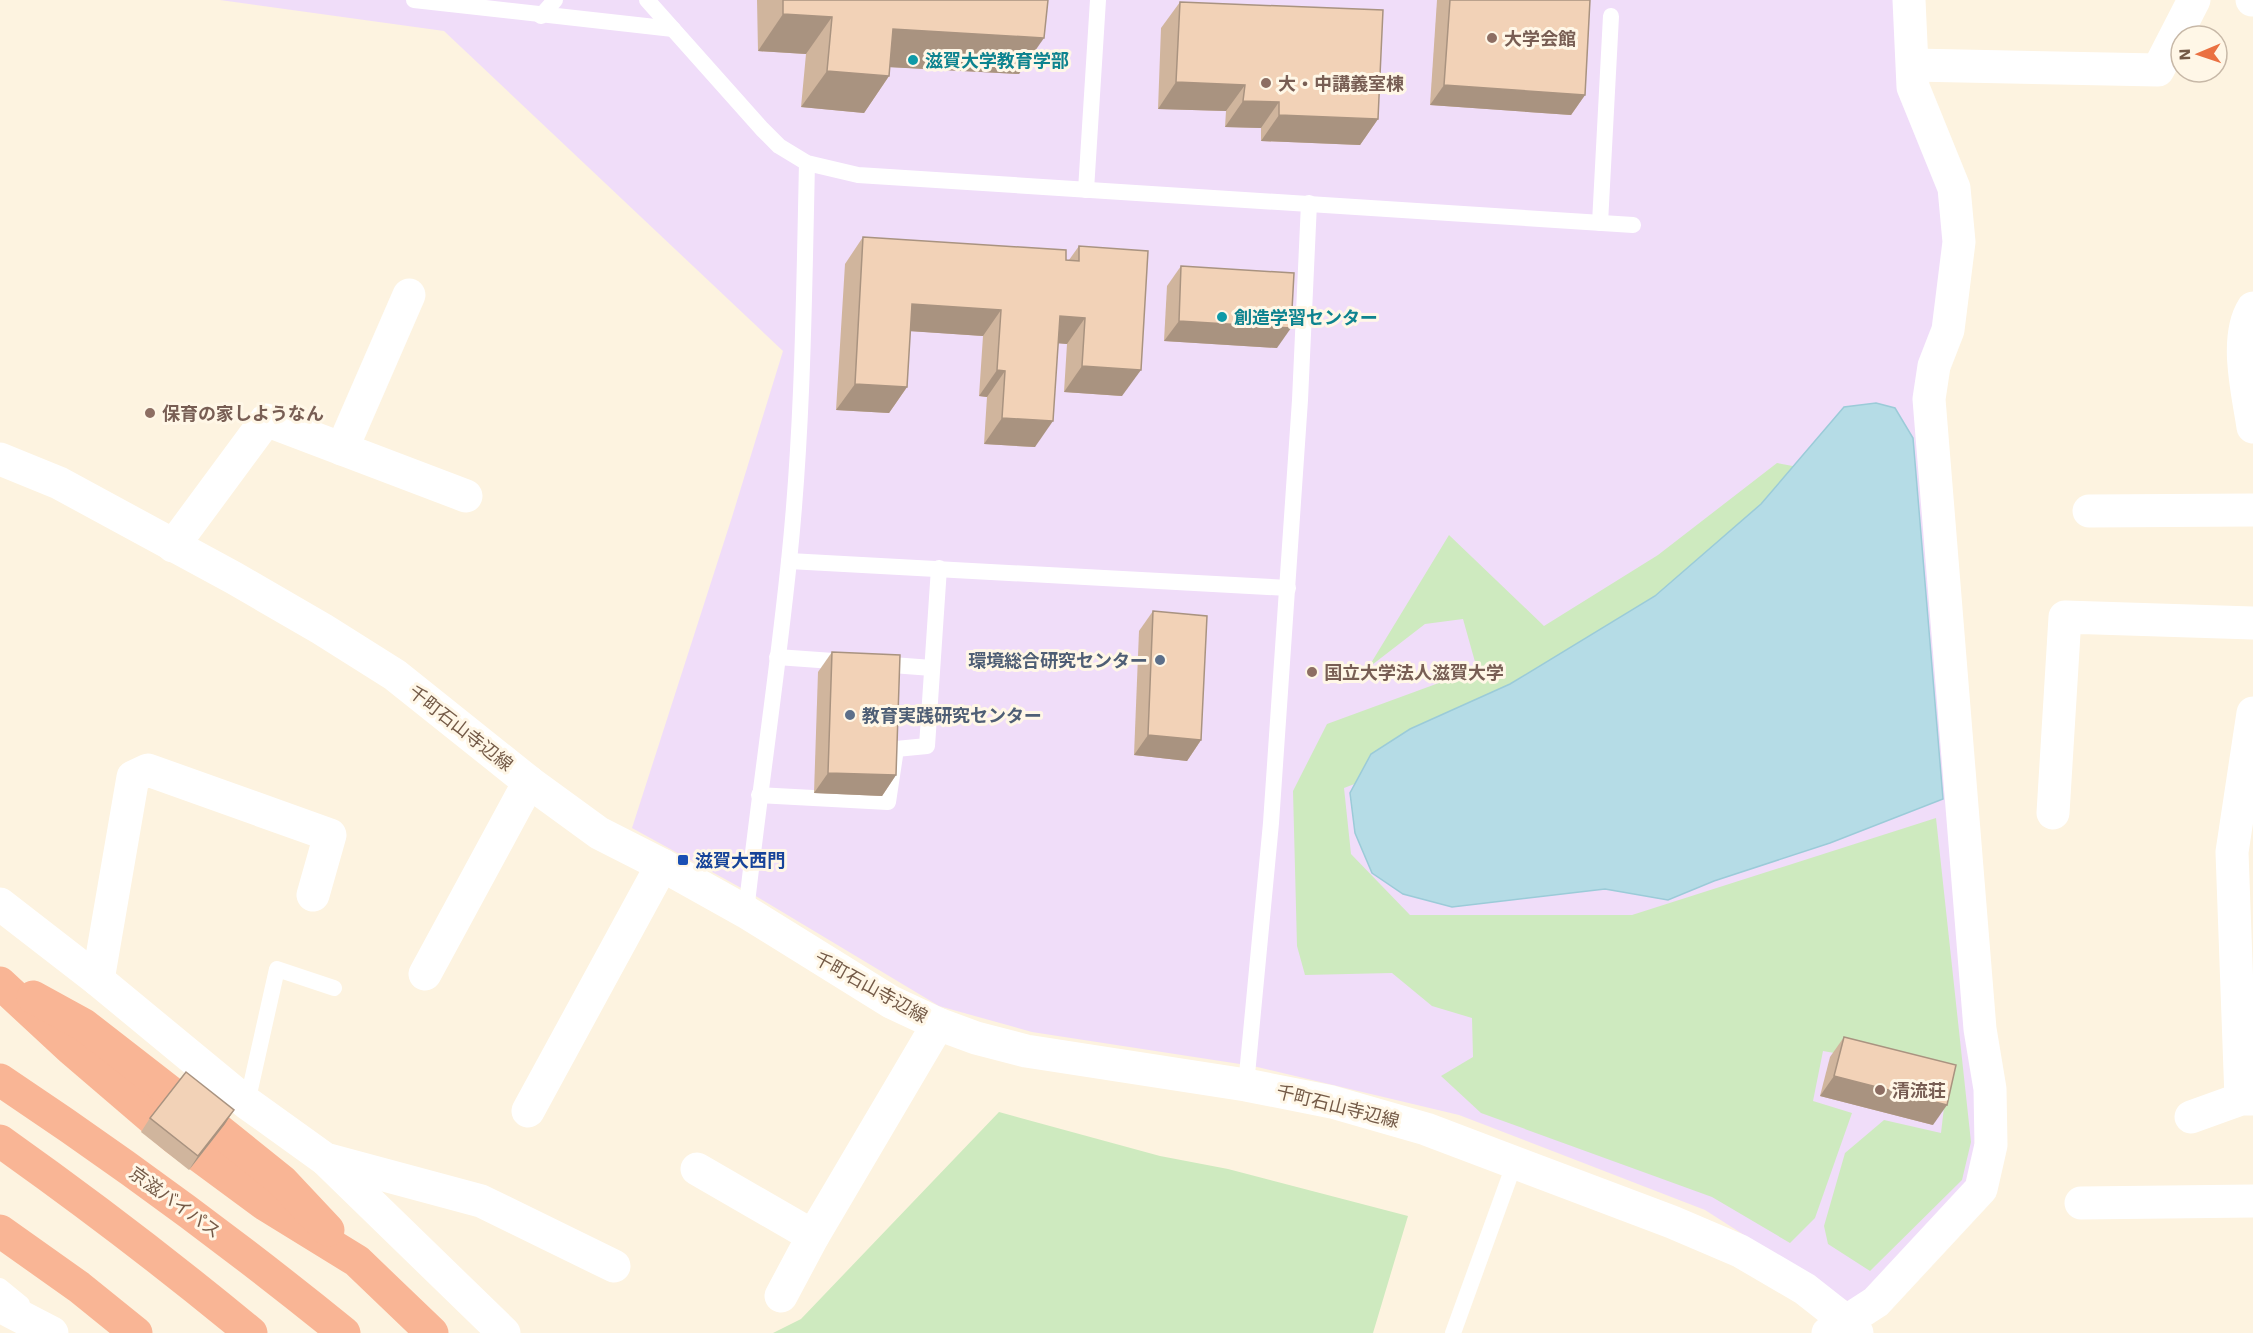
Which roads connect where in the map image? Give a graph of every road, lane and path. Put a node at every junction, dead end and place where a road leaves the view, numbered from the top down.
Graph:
1 (414, 0) edge
2 (555, 0) edge
3 (647, 0) edge
4 (1098, 0) edge
5 (1909, 0) edge
6 (2194, 0) edge
7 (541, 16) junction
8 (1611, 16) dead end
9 (673, 29) junction
10 (1912, 65) junction
11 (807, 163) junction
12 (1086, 190) junction
13 (1309, 203) junction
14 (1600, 223) junction
15 (1633, 225) dead end
16 (409, 295) dead end
17 (2253, 308) edge
18 (2253, 427) edge
19 (342, 449) junction
20 (0, 459) edge
21 (466, 496) dead end
22 (2253, 510) edge
23 (2089, 511) dead end
24 (173, 546) junction
25 (789, 561) junction
26 (939, 568) junction
27 (1288, 588) junction
28 (2253, 623) edge
29 (777, 657) junction
30 (932, 668) junction
31 (2253, 713) edge
32 (529, 782) junction
33 (759, 795) junction
34 (2053, 813) dead end
35 (2242, 851) edge
36 (662, 866) junction
37 (314, 895) dead end
38 (0, 904) edge
39 (746, 912) junction
40 (425, 974) dead end
41 (98, 980) junction
42 (0, 981) edge
43 (334, 988) dead end
44 (938, 1024) junction
45 (0, 1080) edge
46 (1246, 1085) junction
47 (2247, 1099) edge
48 (247, 1103) junction
49 (528, 1110) dead end
50 (2192, 1117) dead end
51 (0, 1141) edge
52 (325, 1159) junction
53 (1515, 1162) junction
54 (697, 1169) dead end
55 (2253, 1201) edge
56 (2081, 1203) dead end
57 (0, 1232) edge
58 (813, 1236) junction
59 (614, 1266) dead end
60 (0, 1286) edge
61 (781, 1296) dead end
62 (0, 1306) edge
63 (1844, 1329) edge
64 (52, 1333) edge
65 (58, 1333) edge
66 (136, 1333) edge
67 (251, 1333) edge
68 (344, 1333) edge
69 (432, 1333) edge
70 (504, 1333) edge
71 (1453, 1333) edge

1 - 7 lane
2 - 7 lane
3 - 9 lane
4 - 12 lane
5 - 10 street
6 - 10 street
7 - 9 lane
8 - 14 lane
9 - 11 lane
10 - 63 street
11 - 12 lane
11 - 25 lane
12 - 13 lane
13 - 14 lane
13 - 27 lane
14 - 15 lane
16 - 19 street
17 - 18 street
19 - 21 street
19 - 24 street
20 - 24 street, 千町石山寺辺線
22 - 23 street
24 - 32 street, 千町石山寺辺線
25 - 26 lane
25 - 29 lane
26 - 27 lane
26 - 30 lane
27 - 46 lane
28 - 34 street
29 - 30 lane
29 - 33 lane
30 - 33 lane
31 - 35 street
32 - 36 street, 千町石山寺辺線
32 - 40 street
33 - 39 lane
35 - 47 street
36 - 39 street, 千町石山寺辺線
36 - 49 street
37 - 41 street
38 - 41 street
39 - 44 street, 千町石山寺辺線
41 - 48 street
42 - 69 highway
43 - 48 lane
44 - 46 street, 千町石山寺辺線
44 - 58 street
45 - 68 highway, 京滋バイパス
46 - 53 street, 千町石山寺辺線
47 - 50 street
48 - 52 street
51 - 67 highway
52 - 59 street
52 - 70 street
53 - 63 street, 千町石山寺辺線
53 - 71 lane
54 - 58 street
55 - 56 street
57 - 66 highway
58 - 61 street
60 - 65 lane
62 - 64 street

